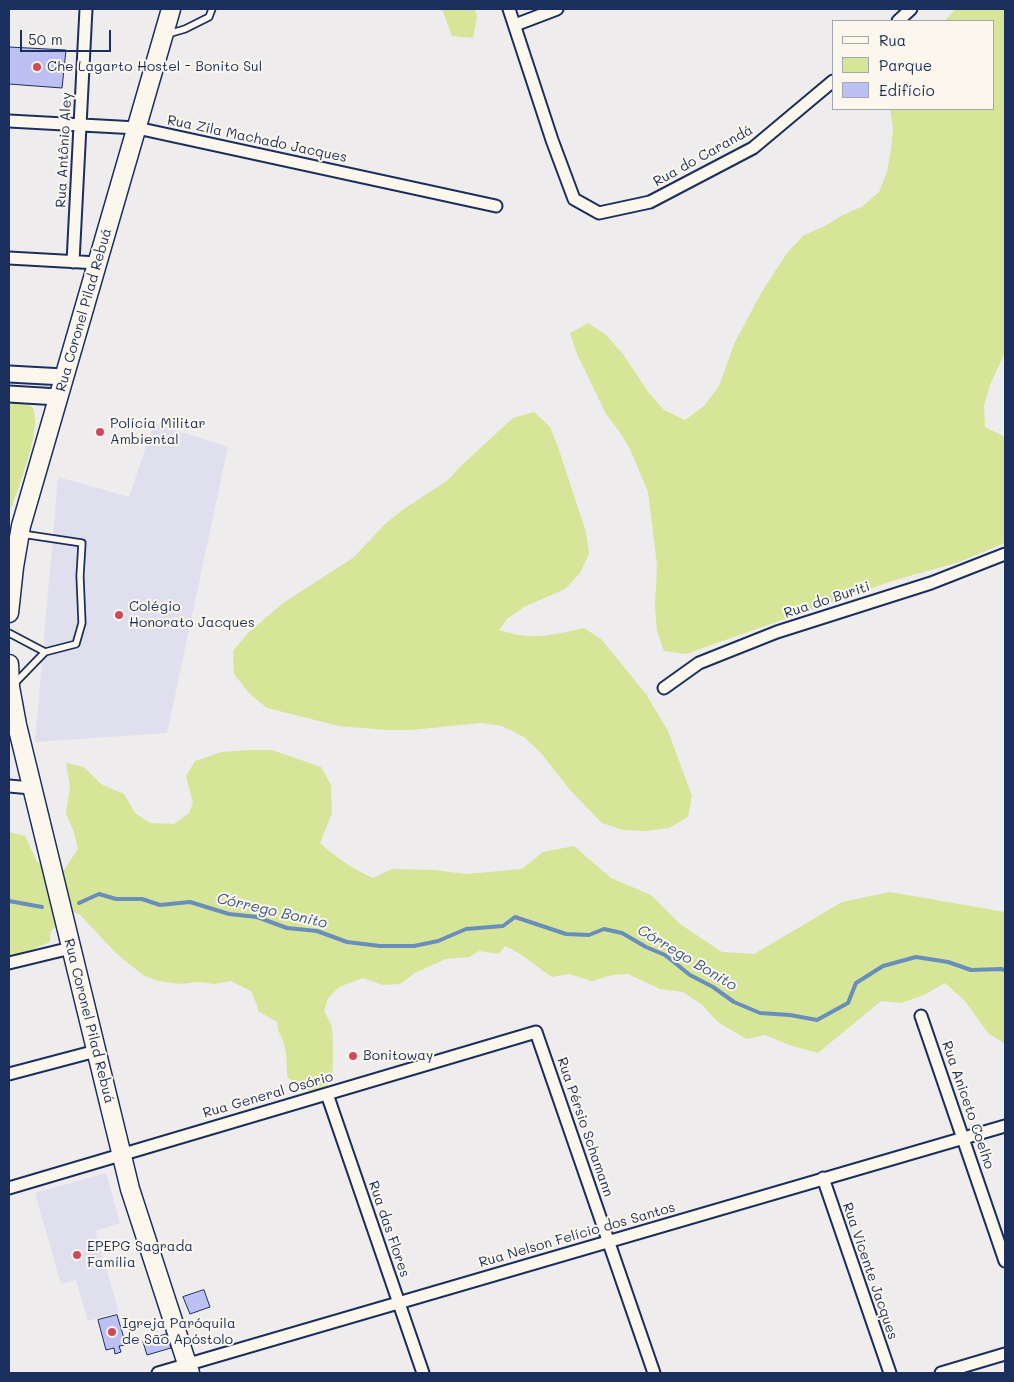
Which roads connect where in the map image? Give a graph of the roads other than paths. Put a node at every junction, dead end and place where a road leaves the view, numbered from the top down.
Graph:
1 (86, 9) edge
2 (172, 9) edge
3 (212, 9) edge
4 (509, 9) edge
5 (557, 9) edge
6 (910, 9) edge
7 (899, 20) edge
8 (516, 25) junction
9 (164, 35) junction
10 (832, 82) edge
11 (9, 121) edge
12 (80, 125) junction
13 (137, 128) junction
14 (496, 206) dead end
15 (9, 258) edge
16 (73, 262) junction
17 (98, 263) junction
18 (9, 374) edge
19 (64, 377) junction
20 (9, 394) edge
21 (58, 397) junction
22 (16, 528) edge
23 (1005, 554) edge
24 (9, 613) edge
25 (9, 632) edge
26 (45, 652) junction
27 (9, 664) edge
28 (10, 687) junction
29 (664, 688) dead end
30 (9, 786) edge
31 (31, 788) junction
32 (71, 948) junction
33 (9, 963) edge
34 (921, 1016) dead end
35 (536, 1032) joint
36 (96, 1051) junction
37 (9, 1074) edge
38 (327, 1094) junction
39 (1005, 1126) edge
40 (963, 1137) junction
41 (121, 1154) junction
42 (823, 1178) junction
43 (9, 1188) edge
44 (608, 1241) junction
45 (1005, 1261) edge
46 (398, 1303) junction
47 (1005, 1354) edge
48 (189, 1369) edge
49 (158, 1373) edge
50 (423, 1373) edge
51 (654, 1373) edge
52 (890, 1373) edge
53 (941, 1373) edge

1 - 12 street, Rua Antônio Aley
2 - 9 main road, Rua Coronel Pilad Rebuá
3 - 9 lane
4 - 8 street
5 - 8 street
6 - 7 street
8 - 10 street, Rua do Carandá
9 - 13 main road, Rua Coronel Pilad Rebuá
11 - 12 street, Rua Zila Machado Jacques
12 - 13 street, Rua Zila Machado Jacques
12 - 16 street, Rua Antônio Aley
13 - 14 street, Rua Zila Machado Jacques
13 - 17 main road, Rua Coronel Pilad Rebuá
15 - 16 street
16 - 17 street
17 - 19 main road, Rua Coronel Pilad Rebuá
18 - 19 street
19 - 21 main road, Rua Coronel Pilad Rebuá
20 - 21 street
21 - 22 main road, Rua Coronel Pilad Rebuá
22 - 24 main road, Rua Coronel Pilad Rebuá
22 - 26 lane
23 - 29 street, Rua do Buriti
25 - 26 lane
26 - 28 lane
27 - 28 main road, Rua Coronel Pilad Rebuá
28 - 31 main road, Rua Coronel Pilad Rebuá
30 - 31 street
31 - 32 main road, Rua Coronel Pilad Rebuá
32 - 33 street
32 - 36 main road, Rua Coronel Pilad Rebuá
34 - 40 street, Rua Aniceto Coelho
35 - 38 street, Rua General Osório
35 - 44 street, Rua Pérsio Schamann
36 - 37 street
36 - 41 main road, Rua Coronel Pilad Rebuá
38 - 41 street, Rua General Osório
38 - 46 street, Rua das Flores
39 - 40 street, Rua Nelson Felício dos Santos
40 - 42 street, Rua Nelson Felício dos Santos
40 - 45 street, Rua Aniceto Coelho
41 - 43 street, Rua General Osório
41 - 48 main road, Rua Coronel Pilad Rebuá
42 - 44 street, Rua Nelson Felício dos Santos
42 - 52 street, Rua Vicente Jacques
44 - 46 street, Rua Nelson Felício dos Santos
44 - 51 street, Rua Pérsio Schamann
46 - 48 street, Rua Nelson Felício dos Santos
46 - 50 street, Rua das Flores
47 - 53 street
48 - 49 street, Rua Nelson Felício dos Santos

